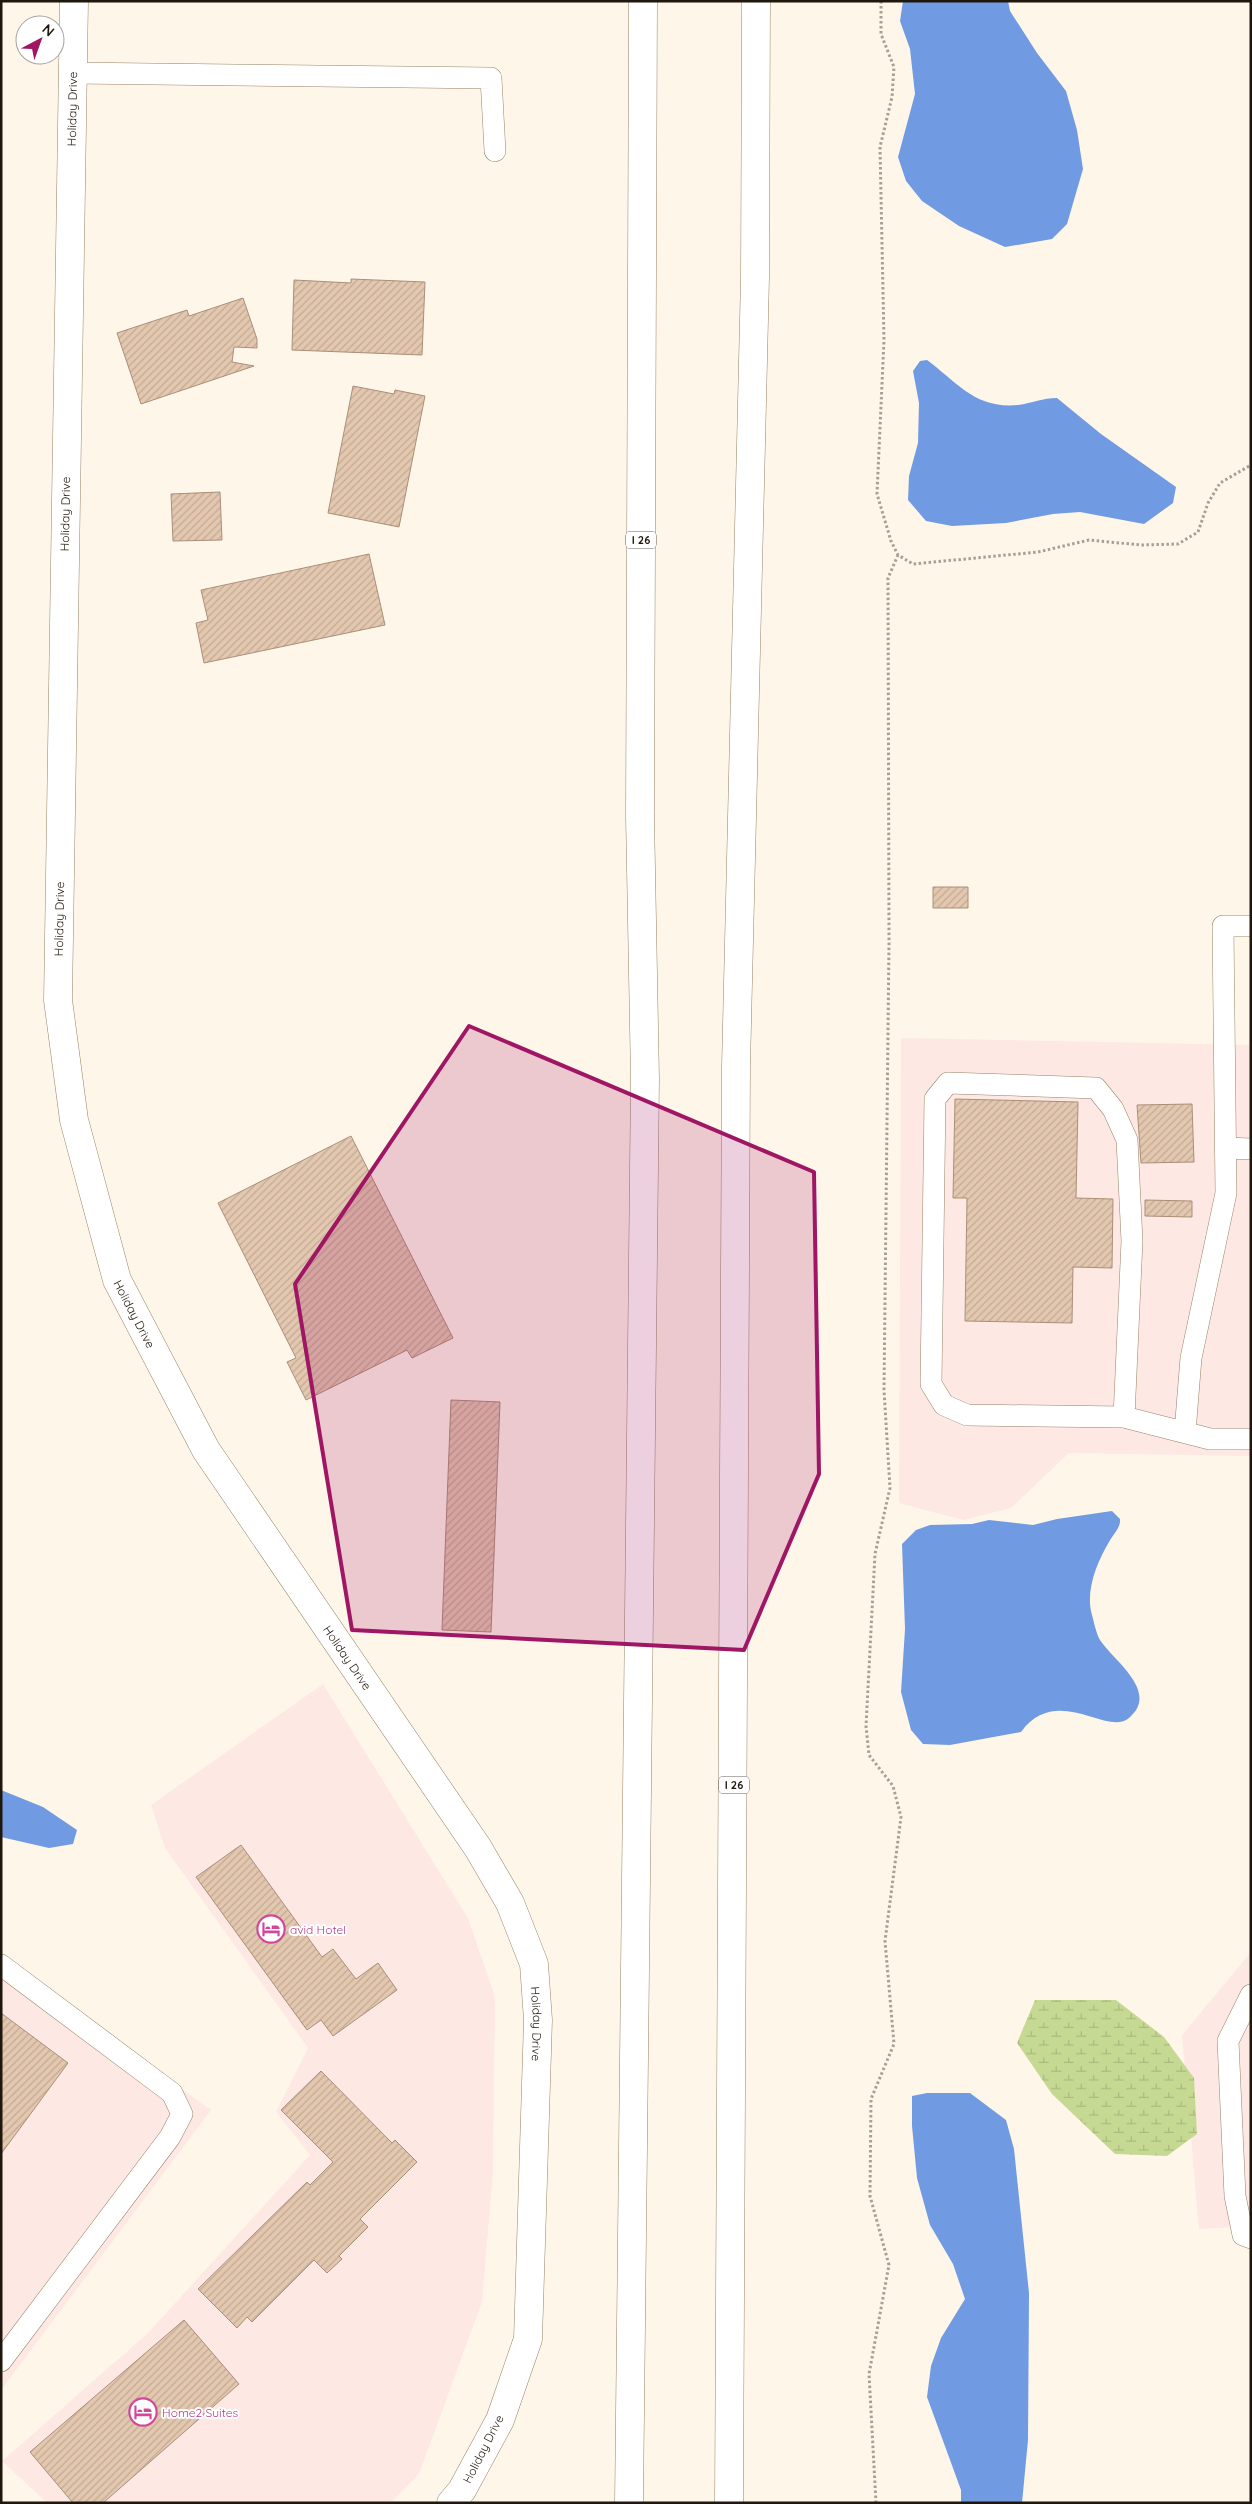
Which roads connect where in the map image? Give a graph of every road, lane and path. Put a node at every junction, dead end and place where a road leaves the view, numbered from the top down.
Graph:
1 (74, 1) edge
2 (643, 1) edge
3 (756, 1) edge
4 (881, 1) edge
5 (72, 73) junction
6 (495, 151) dead end
7 (1251, 465) edge
8 (898, 555) junction
9 (1251, 926) edge
10 (1226, 1148) junction
11 (1251, 1149) edge
12 (1124, 1417) junction
13 (1185, 1432) junction
14 (1251, 1440) edge
15 (1, 1965) edge
16 (1251, 1995) edge
17 (1243, 2183) edge
18 (1251, 2238) edge
19 (1, 2361) edge
20 (451, 2503) edge
21 (629, 2503) edge
22 (729, 2503) edge
23 (876, 2503) edge

1 - 5 main road, Holiday Drive
2 - 21 main road, I 26
3 - 22 main road, I 26
4 - 8 path
5 - 6 lane
5 - 20 main road, Holiday Drive
7 - 8 path
8 - 23 path
9 - 10 lane
10 - 11 lane
10 - 13 lane
12 - 12 lane
12 - 13 lane
13 - 14 lane
15 - 19 lane
16 - 17 lane
17 - 18 lane

